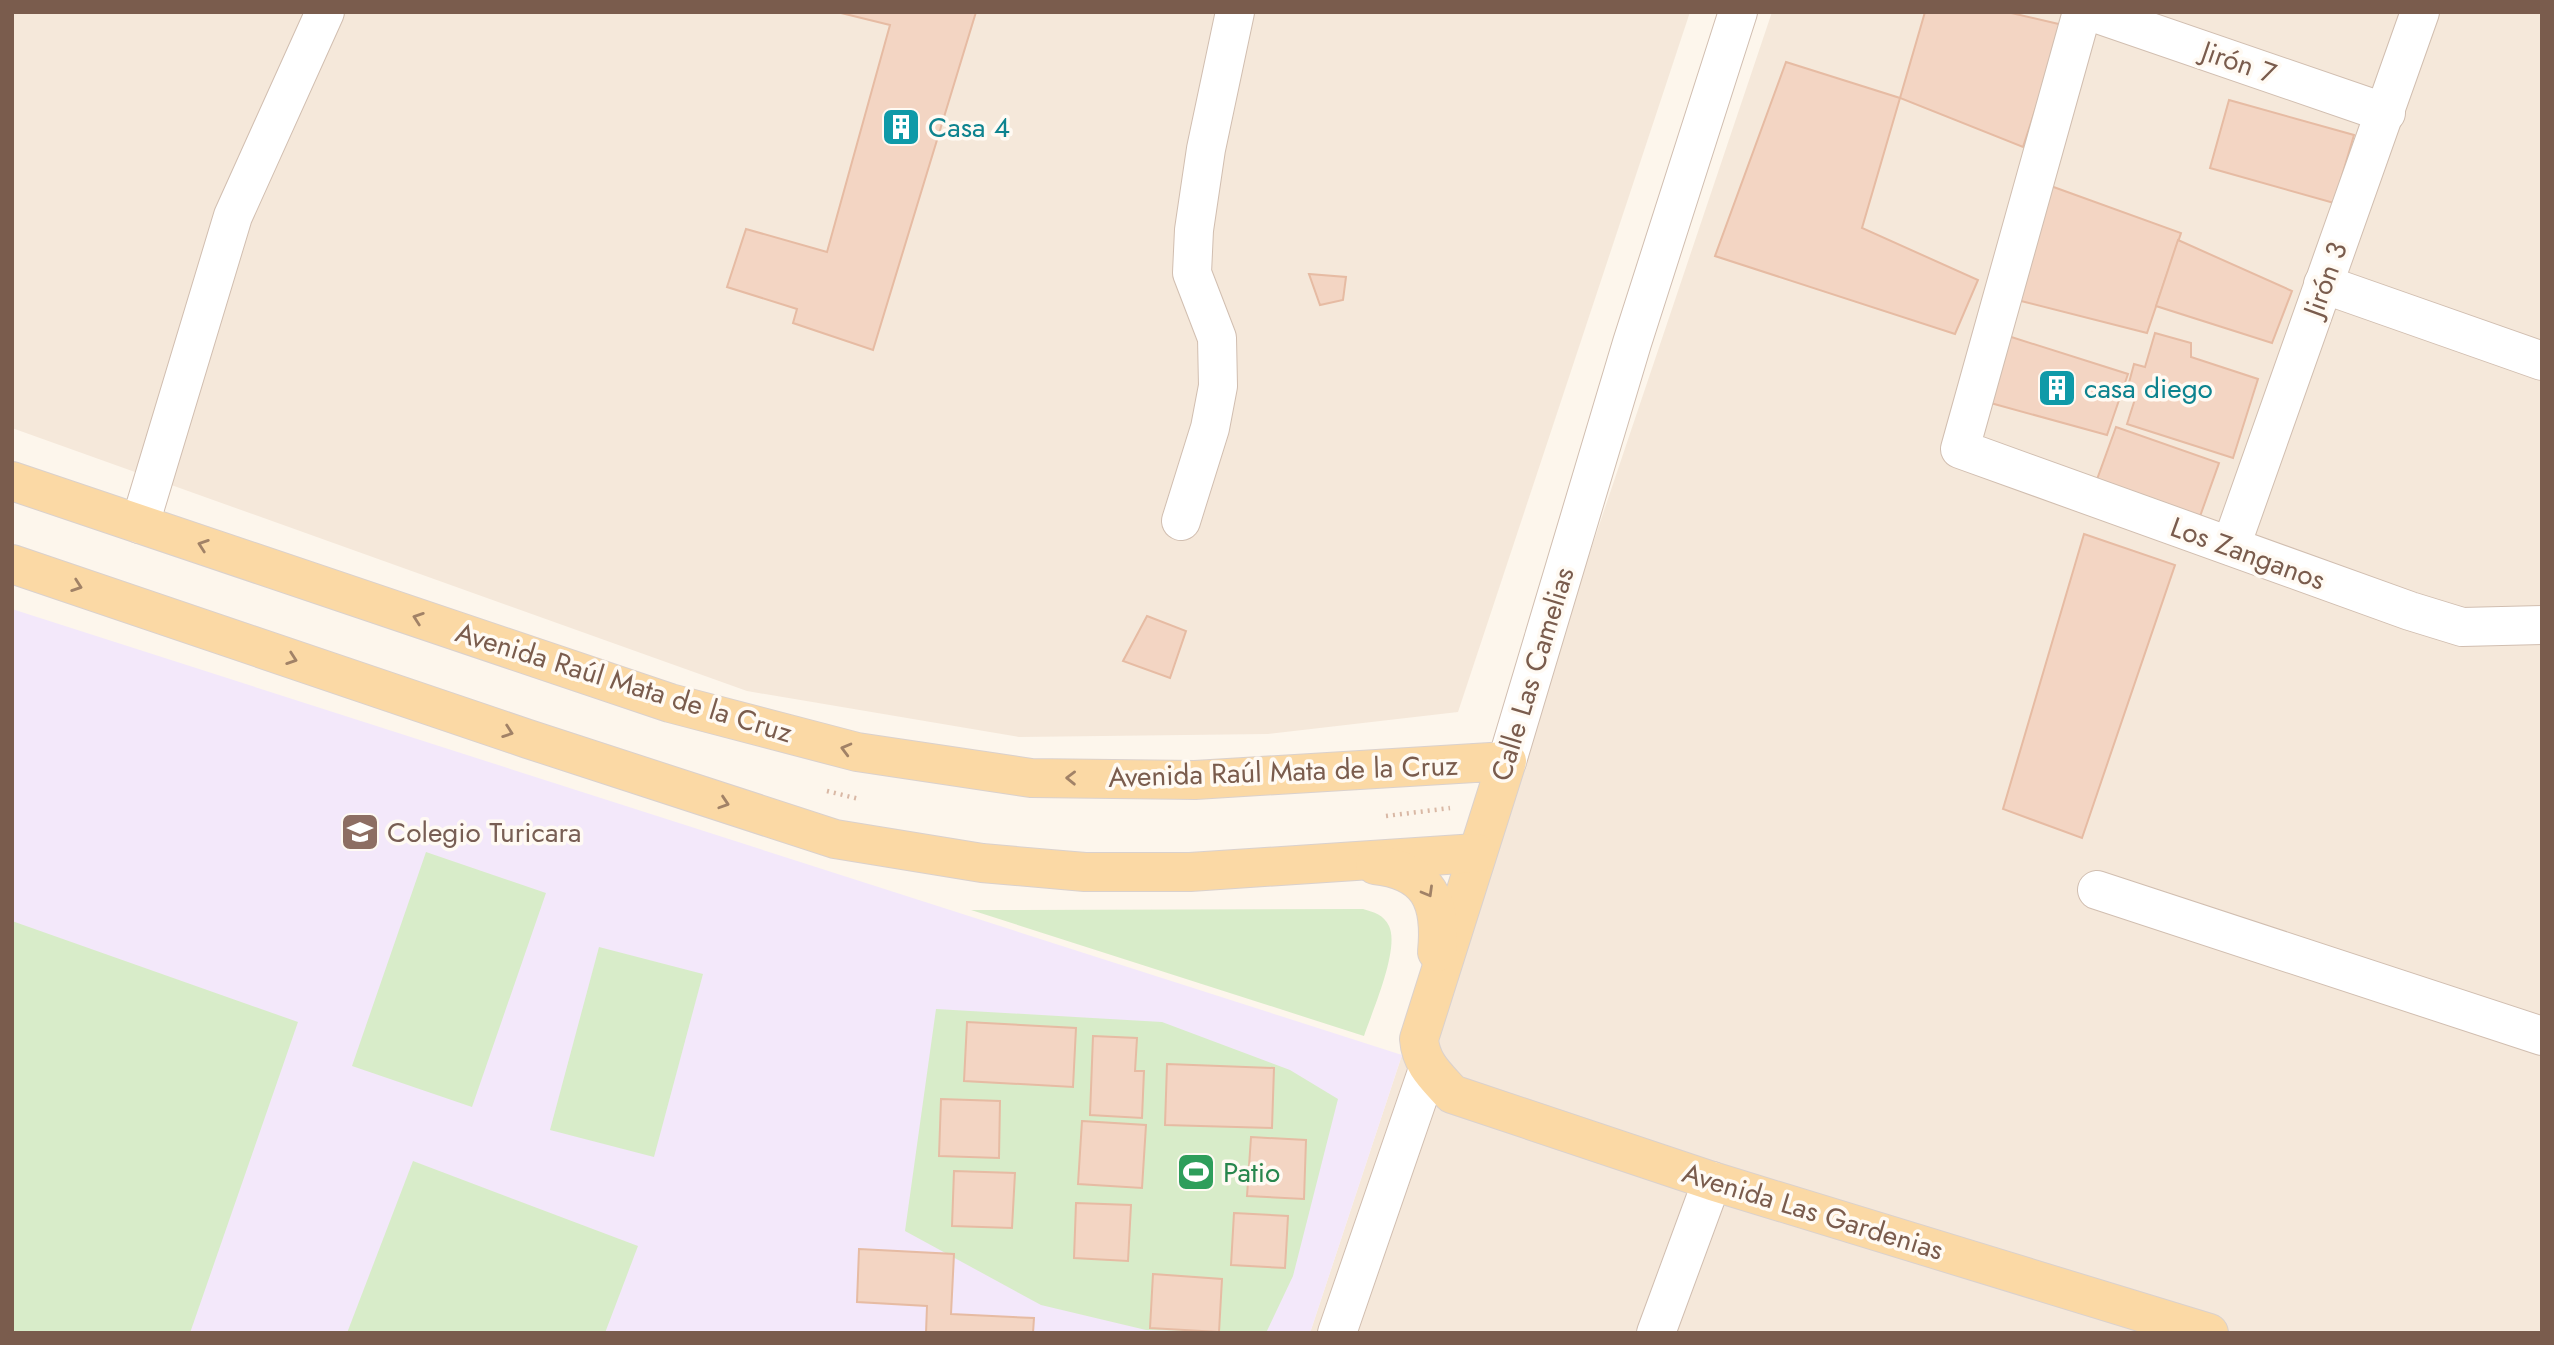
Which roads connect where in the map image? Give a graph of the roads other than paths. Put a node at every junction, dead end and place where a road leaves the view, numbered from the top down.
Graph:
1 (325, 12) edge
2 (1235, 12) edge
3 (1738, 12) edge
4 (2082, 12) edge
5 (2092, 12) edge
6 (2420, 12) edge
7 (2386, 113) junction
8 (2323, 284) junction
9 (2542, 361) edge
10 (12, 481) edge
11 (1181, 521) dead end
12 (140, 524) junction
13 (2231, 546) junction
14 (12, 564) edge
15 (2542, 625) edge
16 (1507, 761) junction
17 (1476, 853) junction
18 (1345, 862) junction
19 (2097, 890) dead end
20 (1432, 999) junction
21 (2542, 1036) edge
22 (1428, 1069) junction
23 (1712, 1181) junction
24 (1337, 1333) edge
25 (1656, 1333) edge
26 (2209, 1333) edge

1 - 12 street
2 - 11 street
3 - 16 street, Calle Las Camelias
4 - 13 street, Los Zanganos
5 - 7 street, Jirón 7
6 - 7 street, Jirón 3
7 - 8 street, Jirón 3
8 - 9 street
8 - 13 street, Jirón 3
10 - 12 main road, Avenida Raúl Mata de la Cruz
16 -> 12 main road, Avenida Raúl Mata de la Cruz
13 - 15 street, Los Zanganos
14 -> 18 main road
16 - 17 main road, Calle Las Camelias
17 - 18 main road
17 - 20 main road, Calle Las Camelias
18 -> 20 main road
19 - 21 street
20 - 22 main road, Calle Las Camelias
22 - 23 main road, Avenida Las Gardenias
22 - 24 street
23 - 25 street
23 - 26 main road, Avenida Las Gardenias

